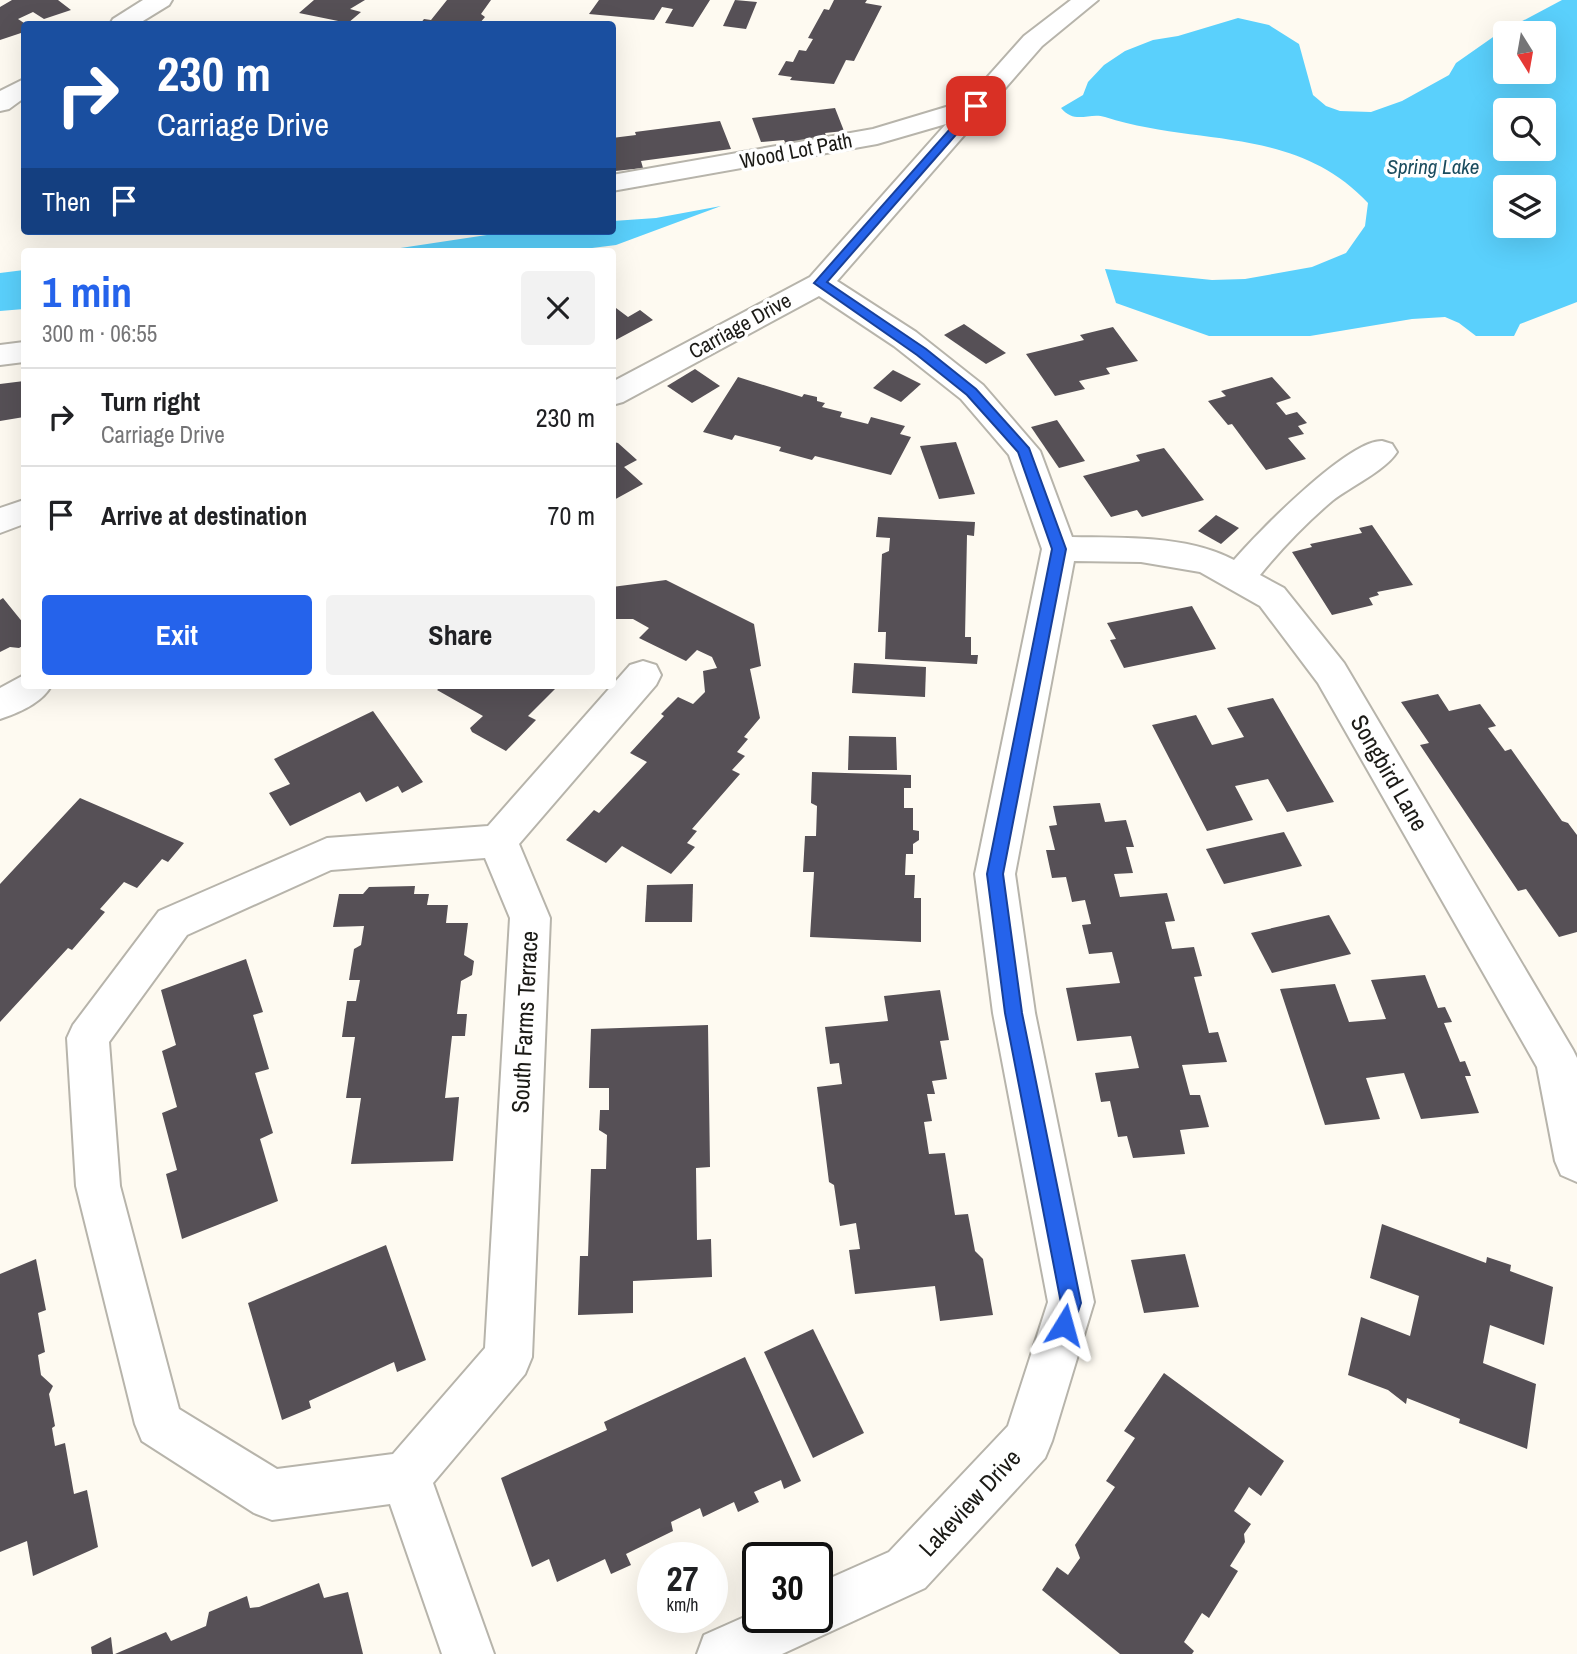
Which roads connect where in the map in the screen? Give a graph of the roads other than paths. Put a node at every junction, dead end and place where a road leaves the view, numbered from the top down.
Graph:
1 (160, 0) edge
2 (1086, 0) edge
3 (127, 21) edge
4 (21, 89) edge
5 (0, 104) edge
6 (976, 106) junction
7 (21, 115) edge
8 (616, 182) edge
9 (820, 283) junction
10 (21, 352) edge
11 (0, 355) edge
12 (616, 393) edge
13 (1381, 452) dead end
14 (21, 513) edge
15 (0, 521) edge
16 (1059, 549) junction
17 (1238, 578) junction
18 (643, 675) dead end
19 (28, 689) edge
20 (0, 705) edge
21 (498, 841) junction
22 (1577, 1161) edge
23 (406, 1477) junction
24 (833, 1604) edge
25 (769, 1633) edge
26 (468, 1654) edge
27 (723, 1654) edge

1 - 3 street
2 - 6 street, Carriage Drive
4 - 5 street
5 - 7 street
6 - 8 street, Wood Lot Path
6 - 9 street, Carriage Drive
9 - 12 street, Carriage Drive
9 - 16 street
10 - 11 street
13 - 17 street
14 - 15 street
16 - 17 street, Songbird Lane
16 - 24 street, Lakeview Drive
17 - 22 street, Songbird Lane
18 - 21 street
19 - 20 street
21 - 23 street, South Farms Terrace
21 - 23 street
23 - 26 street
25 - 27 street

